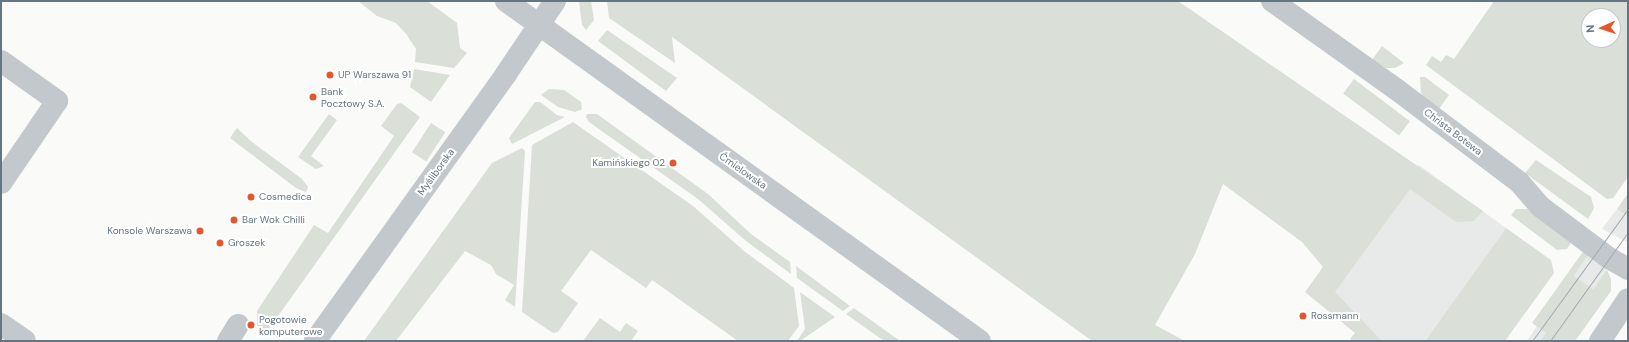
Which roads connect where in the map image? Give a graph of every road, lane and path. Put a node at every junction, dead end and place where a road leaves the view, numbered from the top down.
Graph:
1 (506, 1) edge
2 (556, 1) edge
3 (1272, 1) edge
4 (538, 26) junction
5 (1, 61) edge
6 (1, 183) edge
7 (1628, 269) edge
8 (1628, 299) edge
9 (1, 324) edge
10 (966, 337) edge
11 (25, 341) edge
12 (315, 341) edge
13 (1600, 341) edge

1 - 4 street, Ćmielowska
2 - 4 street, Myśliborska
3 - 7 street, Christa Botewa
4 - 10 street, Ćmielowska
4 - 12 street, Myśliborska
5 - 6 street
8 - 13 street
9 - 11 street

